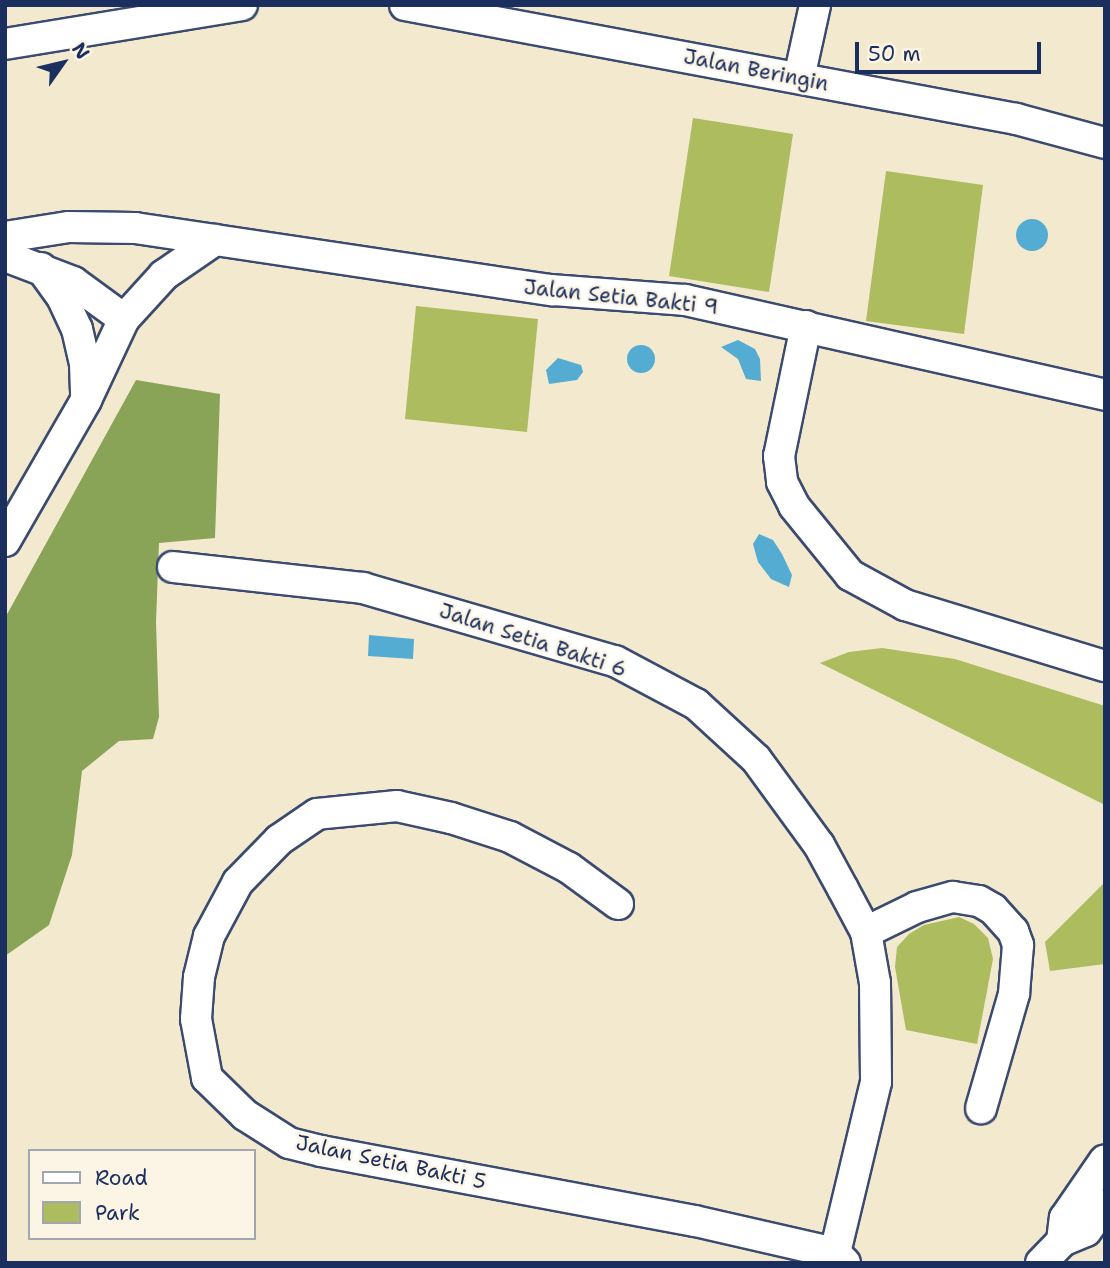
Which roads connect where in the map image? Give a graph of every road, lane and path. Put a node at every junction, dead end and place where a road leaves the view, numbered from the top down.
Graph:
1 (242, 5) edge
2 (405, 5) edge
3 (815, 5) edge
4 (5, 44) edge
5 (799, 78) junction
6 (1105, 143) edge
7 (5, 237) edge
8 (215, 240) junction
9 (5, 256) edge
10 (41, 268) junction
11 (124, 319) junction
12 (806, 326) junction
13 (1105, 395) edge
14 (86, 400) junction
15 (5, 541) edge
16 (173, 567) dead end
17 (1105, 666) edge
18 (618, 904) dead end
19 (866, 932) junction
20 (981, 1108) dead end
21 (1105, 1160) edge
22 (1105, 1205) edge
23 (1062, 1241) junction
24 (840, 1258) edge
25 (1041, 1263) edge

1 - 4 street
2 - 5 street, Jalan Beringin
3 - 5 street
5 - 6 street, Jalan Beringin
7 - 8 street, Jalan Setia Bakti 9
8 - 11 street
8 - 12 street, Jalan Setia Bakti 9
9 - 10 street
10 - 11 street
10 - 14 street
11 - 14 street
12 - 13 street, Jalan Setia Bakti 9
12 - 17 street
14 - 15 street
16 - 19 street, Jalan Setia Bakti 6
18 - 24 street, Jalan Setia Bakti 5
19 - 20 street
19 - 24 street, Jalan Setia Bakti 6
21 - 23 street
22 - 23 street
23 - 25 street

